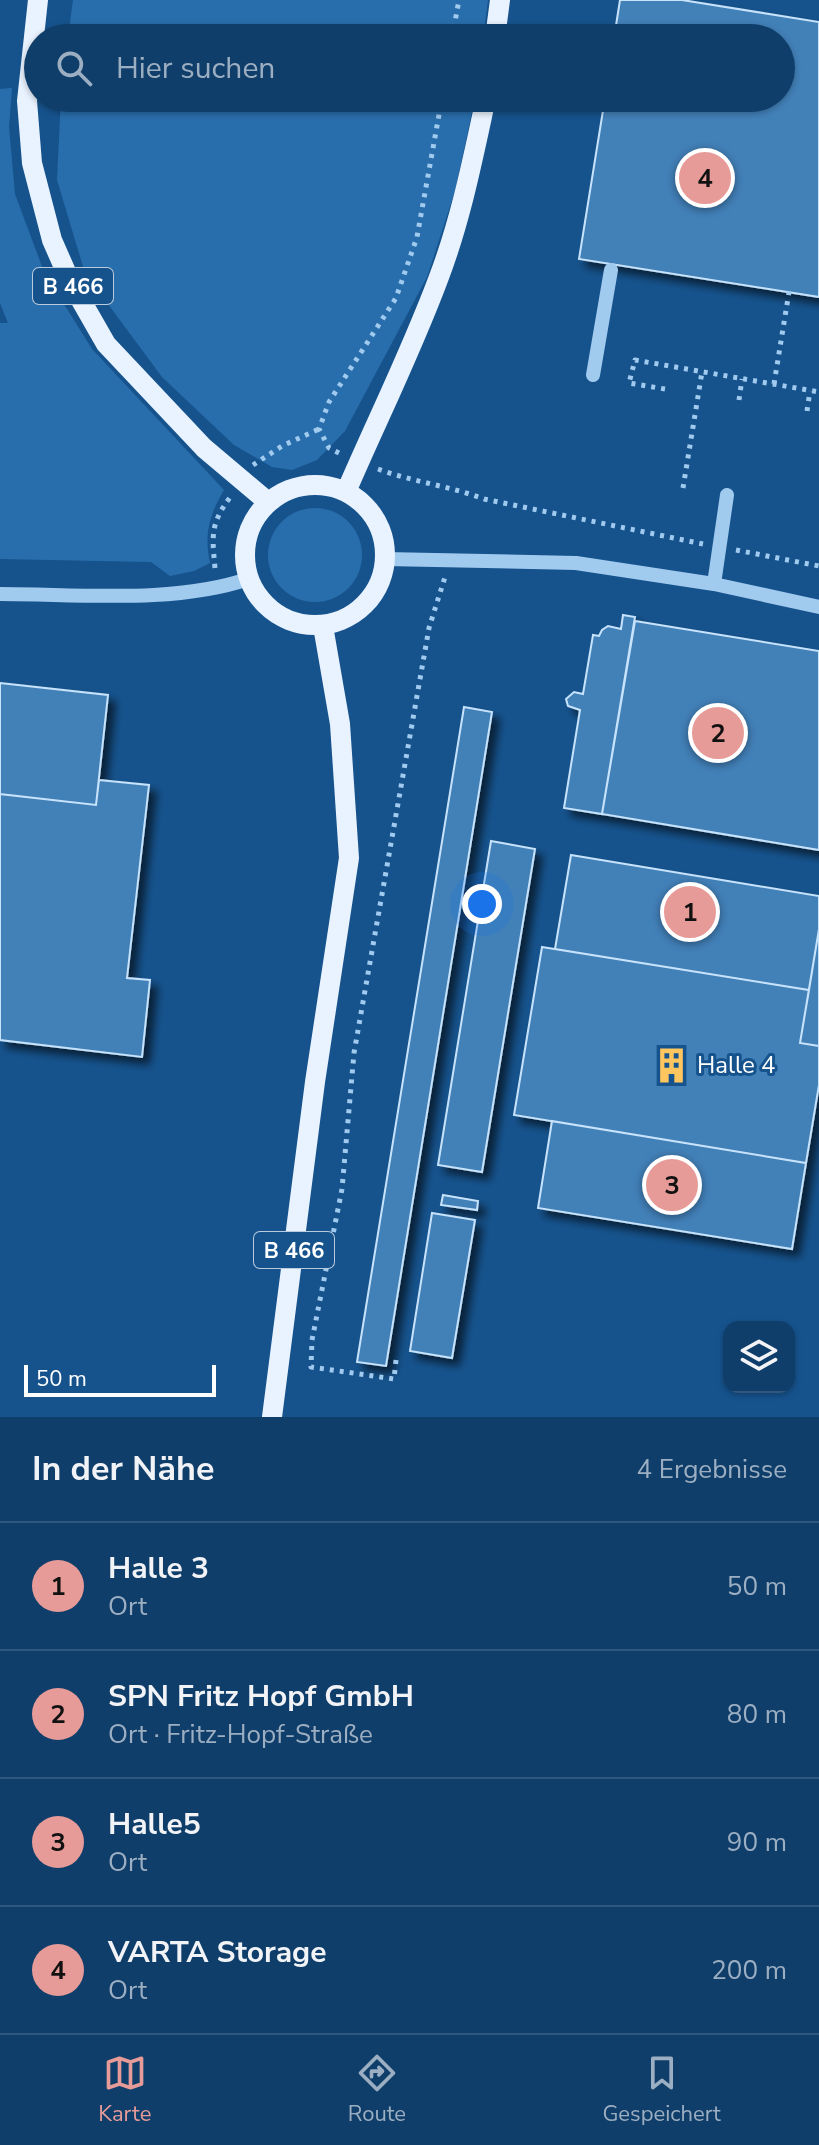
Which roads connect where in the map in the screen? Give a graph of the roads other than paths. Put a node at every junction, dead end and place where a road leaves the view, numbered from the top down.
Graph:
1 (38, 0) edge
2 (500, 0) edge
3 (35, 24) edge
4 (497, 24) edge
5 (28, 112) edge
6 (483, 112) edge
7 (611, 270) dead end
8 (593, 375) dead end
9 (346, 492) junction
10 (727, 495) dead end
11 (268, 502) junction
12 (385, 559) junction
13 (248, 579) junction
14 (714, 584) junction
15 (0, 594) edge
16 (819, 607) edge
17 (323, 626) junction
18 (272, 1417) edge

1 - 3 main road, B 466
2 - 4 main road
5 - 11 main road, B 466
6 - 9 main road
7 - 8 street
9 - 11 main road
9 - 12 main road
10 - 14 street
11 - 13 main road
12 - 14 street
12 - 17 main road
13 - 15 street
13 - 17 main road
14 - 16 street
17 - 18 main road, B 466

